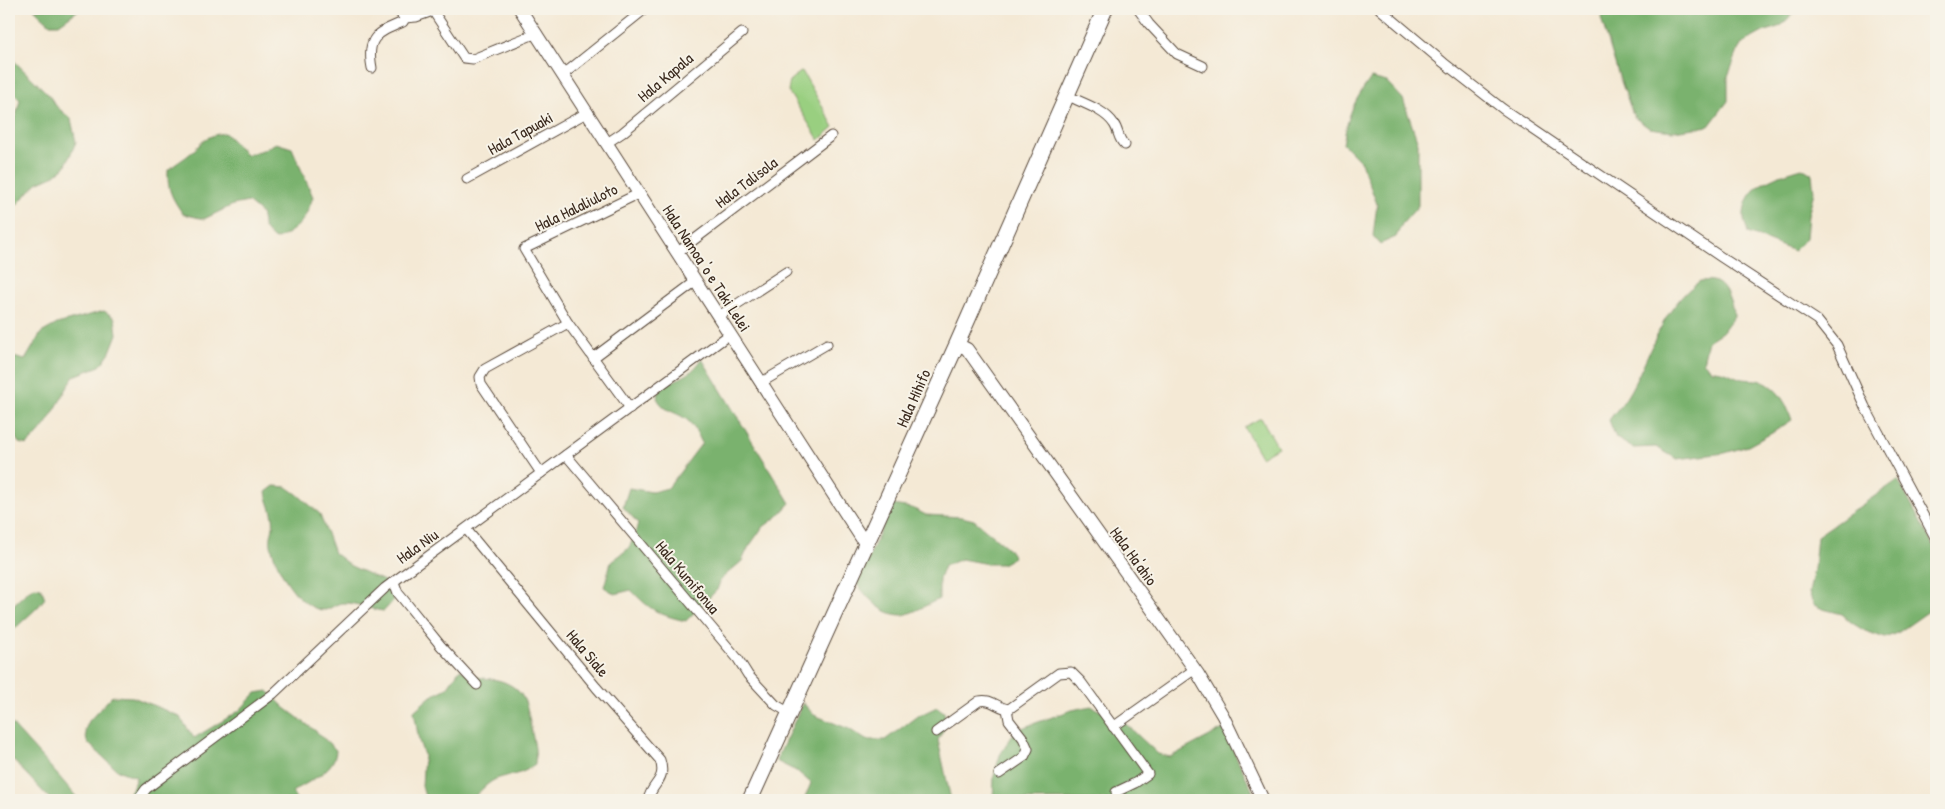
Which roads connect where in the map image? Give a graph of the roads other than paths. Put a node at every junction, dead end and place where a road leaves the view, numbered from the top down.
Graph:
1 (396, 9) edge
2 (520, 9) edge
3 (645, 9) edge
4 (1106, 9) edge
5 (1138, 9) edge
6 (1380, 9) edge
7 (435, 10) edge
8 (405, 18) junction
9 (537, 33) junction
10 (742, 33) dead end
11 (1203, 66) dead end
12 (372, 68) dead end
13 (564, 74) junction
14 (1068, 96) junction
15 (588, 112) junction
16 (831, 136) dead end
17 (608, 143) junction
18 (1125, 145) dead end
19 (467, 179) dead end
20 (640, 193) junction
21 (678, 252) junction
22 (786, 272) dead end
23 (696, 281) junction
24 (718, 316) junction
25 (568, 322) junction
26 (730, 334) junction
27 (827, 344) dead end
28 (957, 344) junction
29 (594, 358) junction
30 (762, 382) junction
31 (630, 408) junction
32 (566, 455) junction
33 (541, 473) junction
34 (466, 529) junction
35 (1936, 539) edge
36 (866, 544) junction
37 (394, 582) junction
38 (1195, 669) junction
39 (477, 685) dead end
40 (1007, 709) junction
41 (790, 713) junction
42 (1113, 727) junction
43 (936, 732) dead end
44 (1000, 774) dead end
45 (1116, 792) dead end
46 (138, 800) edge
47 (648, 800) edge
48 (750, 800) edge
49 (1264, 800) edge

1 - 8 street
2 - 9 street, Hala Namoa 'o e Taki Lelei
3 - 13 street
4 - 14 main road, Hala Hihifo
5 - 11 street
6 - 35 street
7 - 8 street
7 - 9 street
8 - 12 street
9 - 13 street, Hala Namoa 'o e Taki Lelei
10 - 17 street, Hala Kapala
13 - 15 street, Hala Namoa 'o e Taki Lelei
14 - 18 street
14 - 28 main road, Hala Hihifo
15 - 17 street, Hala Namoa 'o e Taki Lelei
15 - 19 street, Hala Tapuaki
16 - 21 street, Hala Talisola
17 - 20 street, Hala Namoa 'o e Taki Lelei
20 - 21 street, Hala Namoa 'o e Taki Lelei
20 - 25 street, Hala Halaliuloto
21 - 23 street, Hala Namoa 'o e Taki Lelei
22 - 24 street
23 - 24 street, Hala Namoa 'o e Taki Lelei
23 - 29 street
24 - 26 street, Hala Namoa 'o e Taki Lelei
25 - 29 street
25 - 33 street
26 - 30 street, Hala Namoa 'o e Taki Lelei
26 - 31 street, Hala Niu
27 - 30 street
28 - 36 main road, Hala Hihifo
28 - 38 street, Hala Ha'ahio
29 - 31 street
30 - 36 street, Hala Namoa 'o e Taki Lelei
31 - 32 street, Hala Niu
32 - 33 street, Hala Niu
32 - 41 street, Hala Kumifonua
33 - 34 street, Hala Niu
34 - 37 street, Hala Niu
34 - 47 street, Hala Siale
36 - 41 main road, Hala Hihifo
37 - 39 street
37 - 46 street, Hala Niu
38 - 42 street
38 - 49 street, Hala Ha'ahio
40 - 42 street
40 - 43 street
40 - 44 street
41 - 48 main road, Hala Hihifo
42 - 45 street

